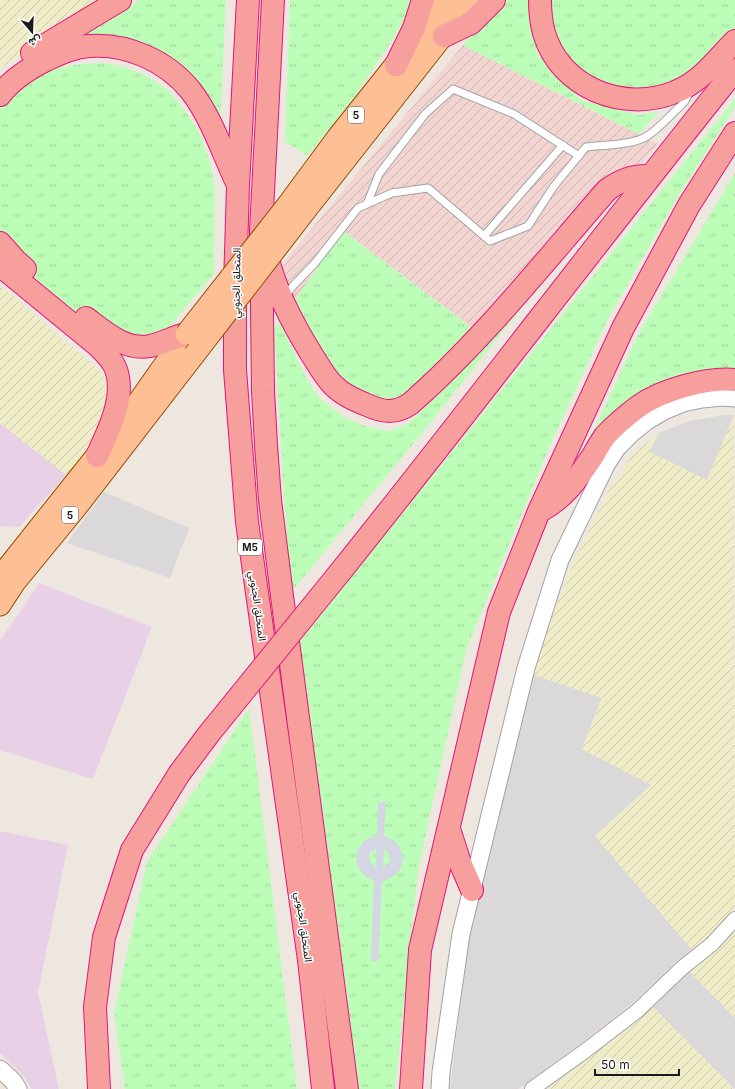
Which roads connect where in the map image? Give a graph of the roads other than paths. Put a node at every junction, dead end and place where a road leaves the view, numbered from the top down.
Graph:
1 (120, 0) edge
2 (248, 0) edge
3 (423, 0) edge
4 (427, 0) edge
5 (447, 0) edge
6 (471, 0) edge
7 (494, 0) edge
8 (540, 0) edge
9 (274, 4) edge
10 (436, 30) junction
11 (735, 41) edge
12 (26, 63) junction
13 (396, 65) junction
14 (735, 70) edge
15 (0, 80) edge
16 (690, 85) junction
17 (0, 95) edge
18 (735, 133) edge
19 (563, 146) junction
20 (579, 156) junction
21 (650, 176) junction
22 (238, 186) junction
23 (367, 204) junction
24 (294, 211) junction
25 (261, 230) junction
26 (484, 236) junction
27 (0, 243) edge
28 (0, 263) edge
29 (282, 301) junction
30 (186, 334) junction
31 (735, 380) edge
32 (735, 398) edge
33 (135, 419) junction
34 (97, 456) junction
35 (539, 511) junction
36 (8, 569) edge
37 (0, 605) edge
38 (448, 829) junction
39 (472, 890) junction
40 (735, 920) edge
41 (0, 1069) edge
42 (18, 1089) edge
43 (99, 1089) edge
44 (323, 1089) edge
45 (347, 1089) edge
46 (411, 1089) edge
47 (440, 1089) edge
48 (532, 1089) edge

1 - 12 highway
2 - 22 highway, المتحلق الجنوبي / M5
3 - 13 highway
4 - 10 highway
5 - 10 main road, 5
6 - 10 main road, 5
7 - 10 highway
8 - 16 highway
9 - 25 highway, المتحلق الجنوبي / M5
10 - 13 main road, 5
10 - 24 main road, 5
11 - 16 highway
12 - 15 highway
12 - 17 highway
12 - 22 highway
13 - 24 main road, 5
14 - 21 highway
16 - 20 lane
18 - 35 highway
19 - 20 lane
19 - 23 lane
19 - 26 lane
20 - 26 lane
21 - 29 highway
21 - 43 highway, bridge
22 - 44 highway, المتحلق الجنوبي / M5
23 - 26 lane
23 - 29 lane
24 - 30 main road, 5, bridge
24 - 33 main road, 5, bridge
25 - 29 highway
25 - 45 highway, المتحلق الجنوبي / M5
27 - 30 highway
28 - 34 highway
30 - 33 main road, 5
31 - 35 highway
32 - 39 street
33 - 34 main road, 5
33 - 36 main road, 5
34 - 36 main road, 5
35 - 38 highway
36 - 37 main road, 5
38 - 39 highway
38 - 46 highway
39 - 47 street
40 - 48 street
41 - 42 street

